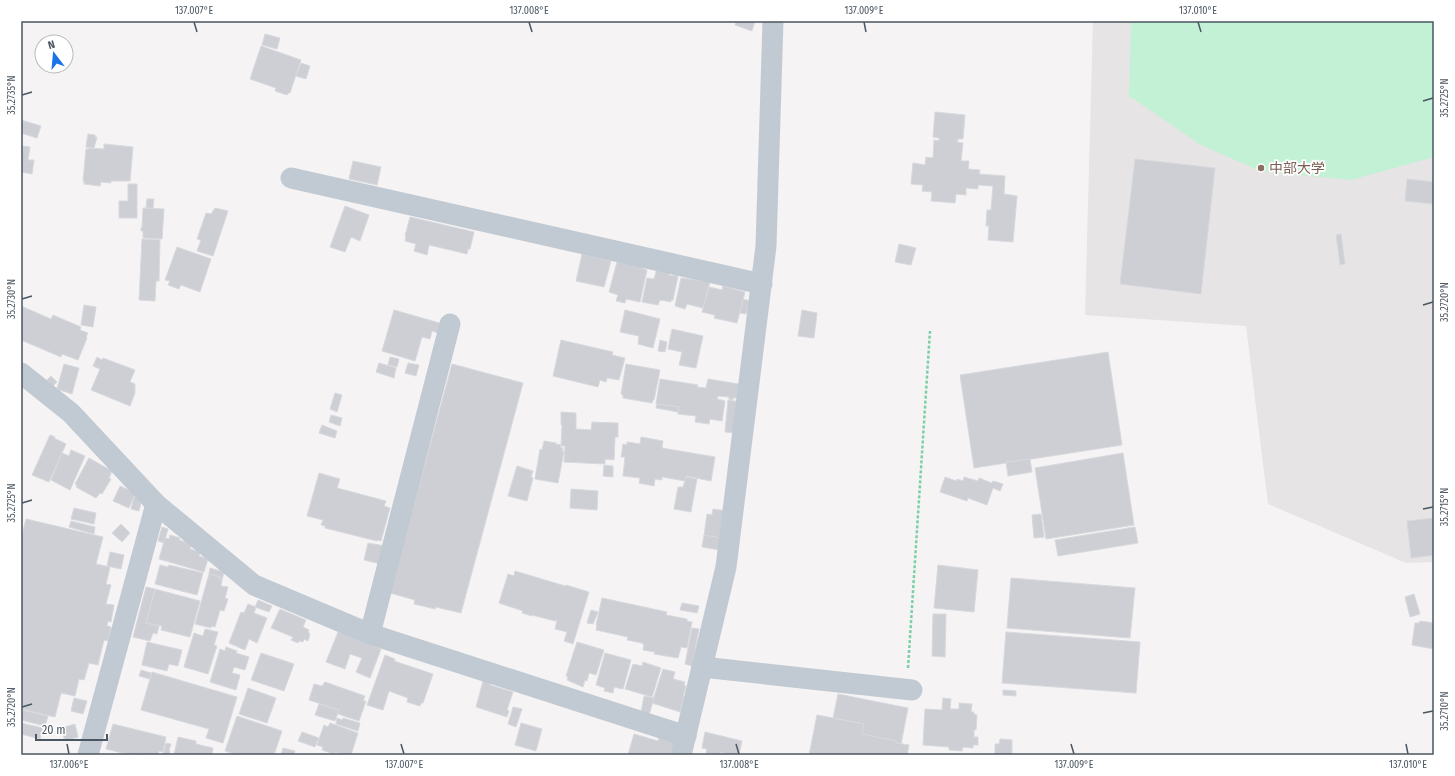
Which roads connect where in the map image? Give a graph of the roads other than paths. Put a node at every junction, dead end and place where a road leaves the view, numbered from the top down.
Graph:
1 (774, 21) edge
2 (291, 178) dead end
3 (762, 284) junction
4 (450, 324) dead end
5 (21, 373) edge
6 (156, 504) junction
7 (370, 634) junction
8 (702, 667) junction
9 (909, 690) road end
10 (683, 746) edge
11 (88, 755) edge

1 - 3 street
2 - 3 street
3 - 8 street
4 - 7 street
5 - 6 street
6 - 7 street
6 - 11 street
7 - 10 street
8 - 9 street
8 - 10 street

